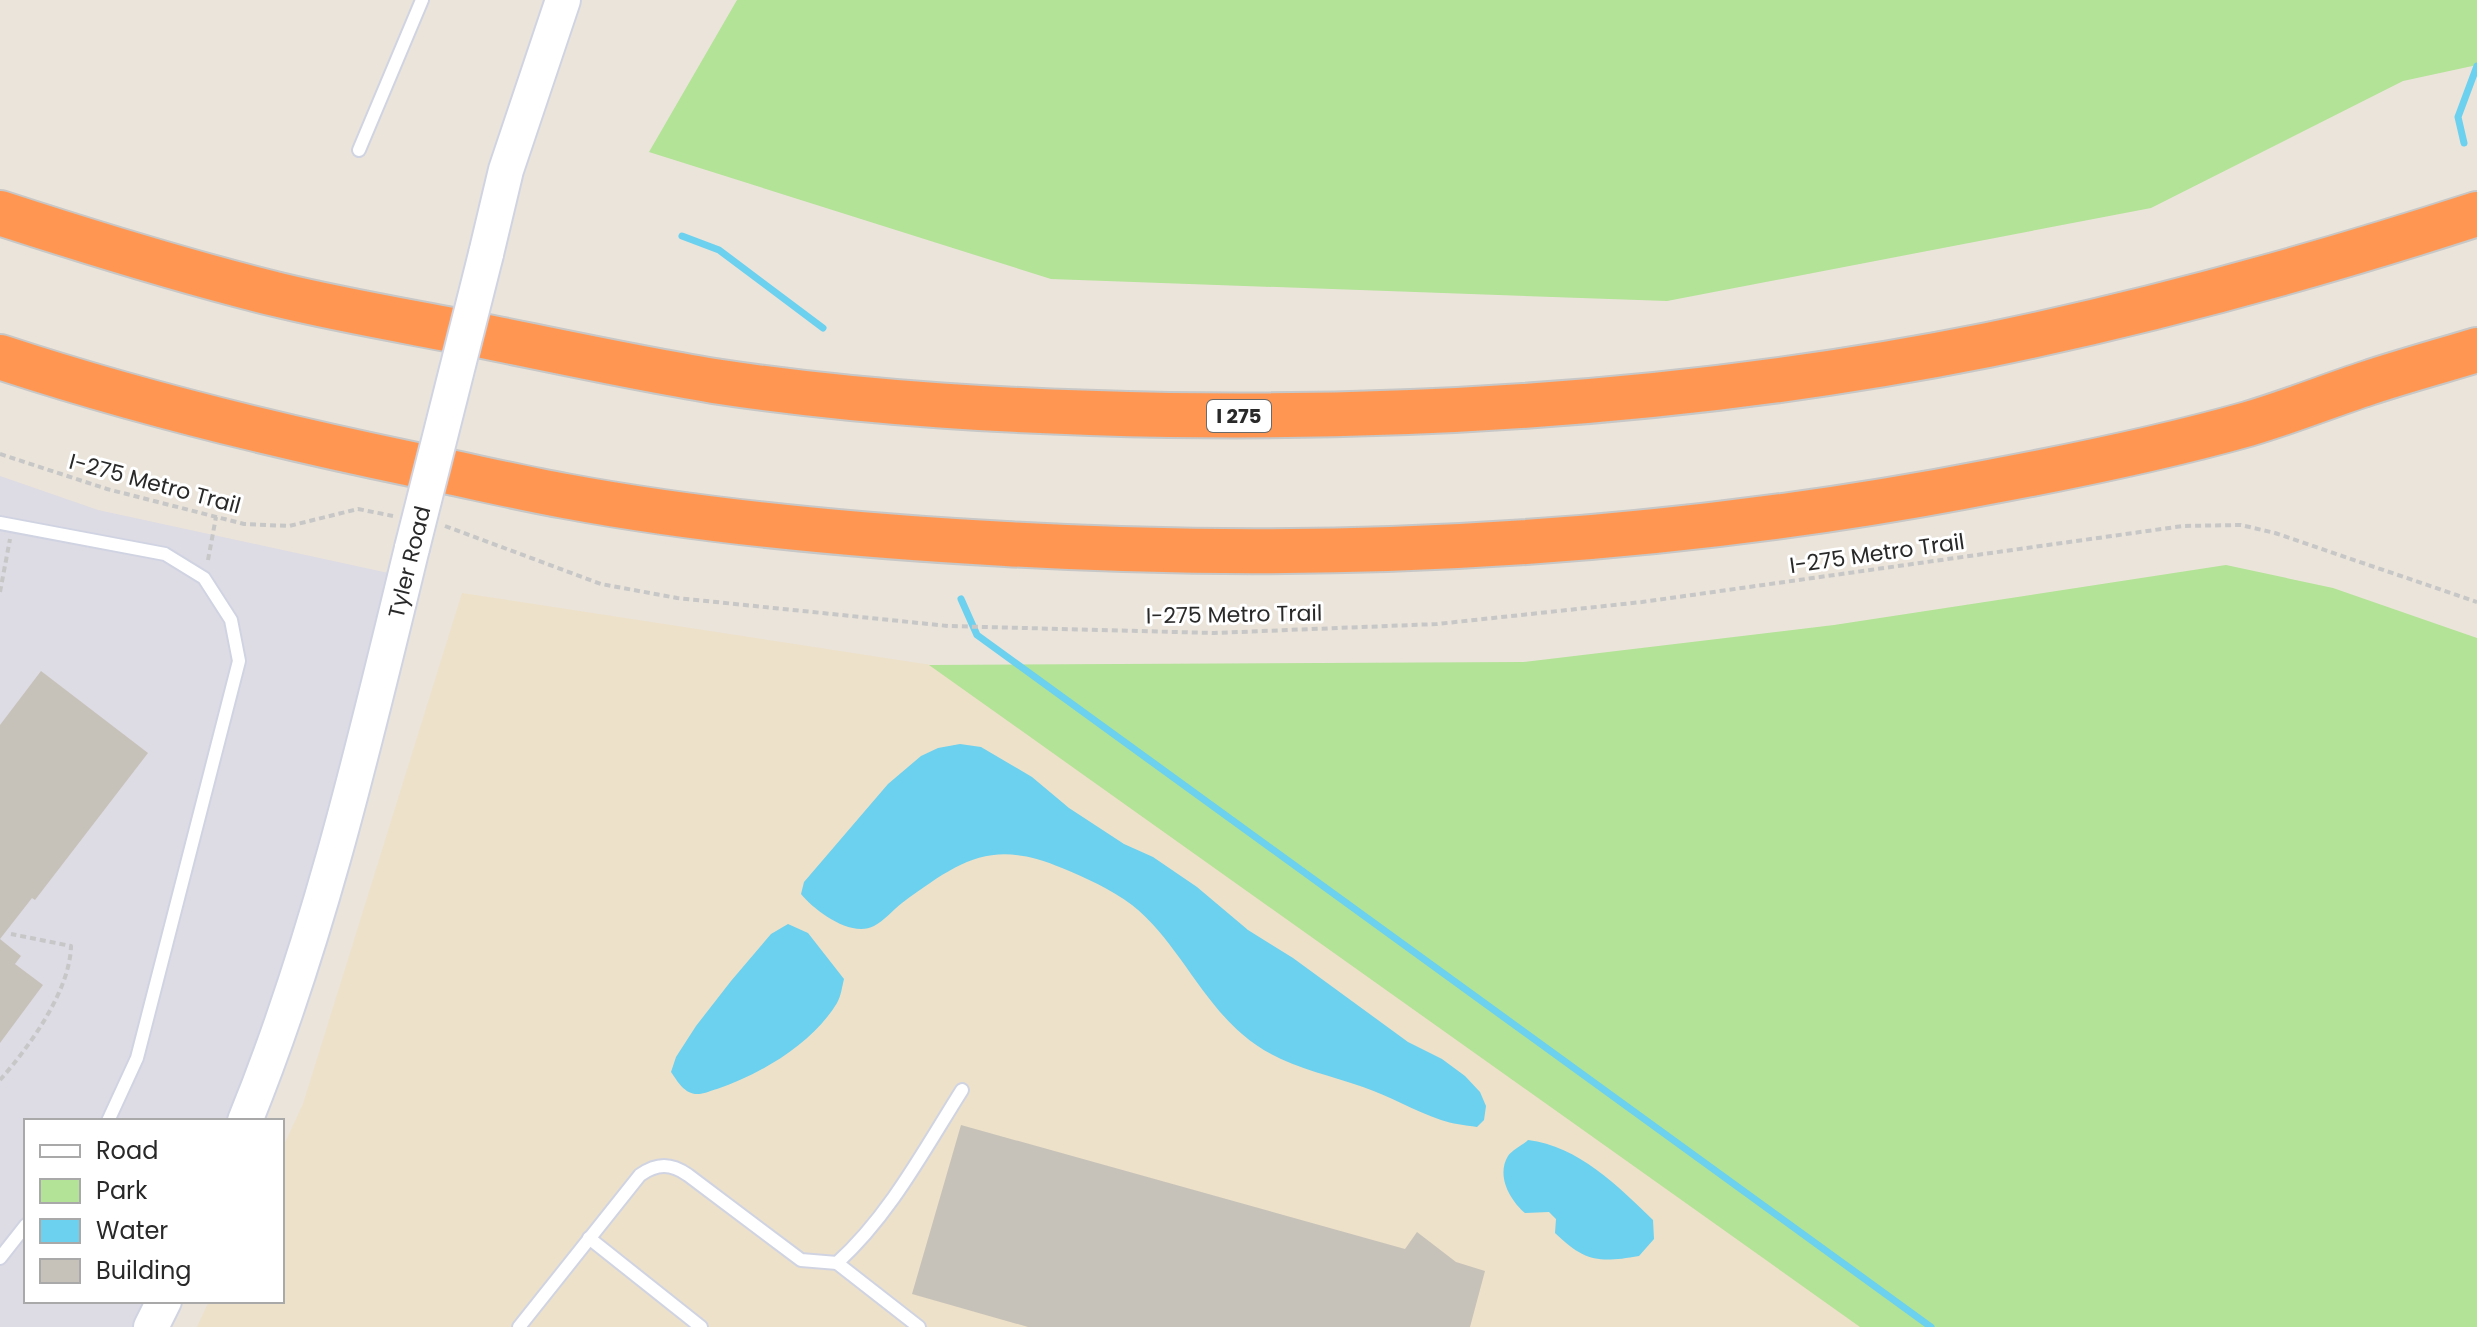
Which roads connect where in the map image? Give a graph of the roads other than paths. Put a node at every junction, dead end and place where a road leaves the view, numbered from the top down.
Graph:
1 (422, 0) edge
2 (563, 0) edge
3 (359, 150) dead end
4 (0, 213) edge
5 (2477, 214) edge
6 (2477, 350) edge
7 (0, 357) edge
8 (7, 523) edge
9 (962, 1090) dead end
10 (109, 1119) edge
11 (246, 1119) edge
12 (24, 1228) edge
13 (589, 1238) junction
14 (0, 1258) edge
15 (837, 1263) junction
16 (163, 1303) edge
17 (151, 1327) edge
18 (519, 1327) edge
19 (701, 1327) edge
20 (919, 1327) edge

1 - 3 lane
2 - 11 street, Tyler Road, bridge
4 - 5 highway, I 275
6 - 7 highway
8 - 10 lane
9 - 15 lane
12 - 14 lane
13 - 15 lane
13 - 18 lane
13 - 19 lane
15 - 20 lane
16 - 17 street

